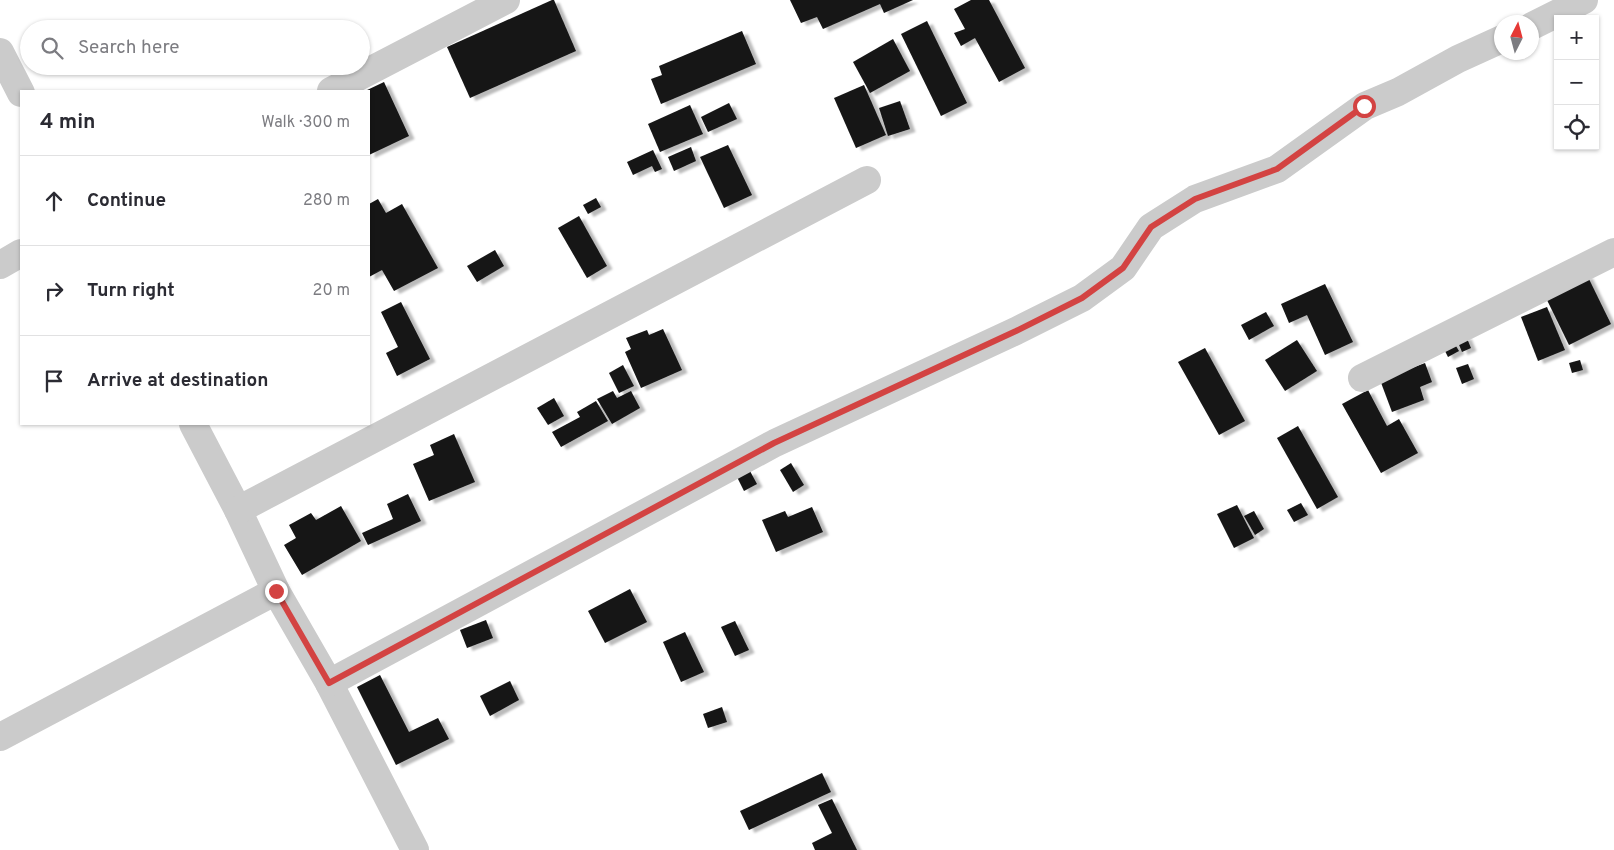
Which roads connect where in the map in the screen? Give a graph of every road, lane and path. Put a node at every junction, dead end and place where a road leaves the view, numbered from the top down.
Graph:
1 (506, 0) edge
2 (1584, 0) edge
3 (1539, 22) edge
4 (1494, 44) edge
5 (0, 52) edge
6 (370, 71) edge
7 (362, 75) edge
8 (333, 90) edge
9 (20, 91) edge
10 (867, 180) dead end
11 (1614, 252) edge
12 (20, 254) edge
13 (0, 264) edge
14 (1362, 378) dead end
15 (194, 425) edge
16 (238, 510) junction
17 (276, 591) junction
18 (329, 683) junction
19 (0, 737) edge
20 (415, 850) edge

1 - 6 street
2 - 3 street
4 - 18 street
5 - 9 street
7 - 8 street
10 - 16 street
11 - 14 street
12 - 13 street
15 - 16 street
16 - 17 street
17 - 18 street
17 - 19 street
18 - 20 street

